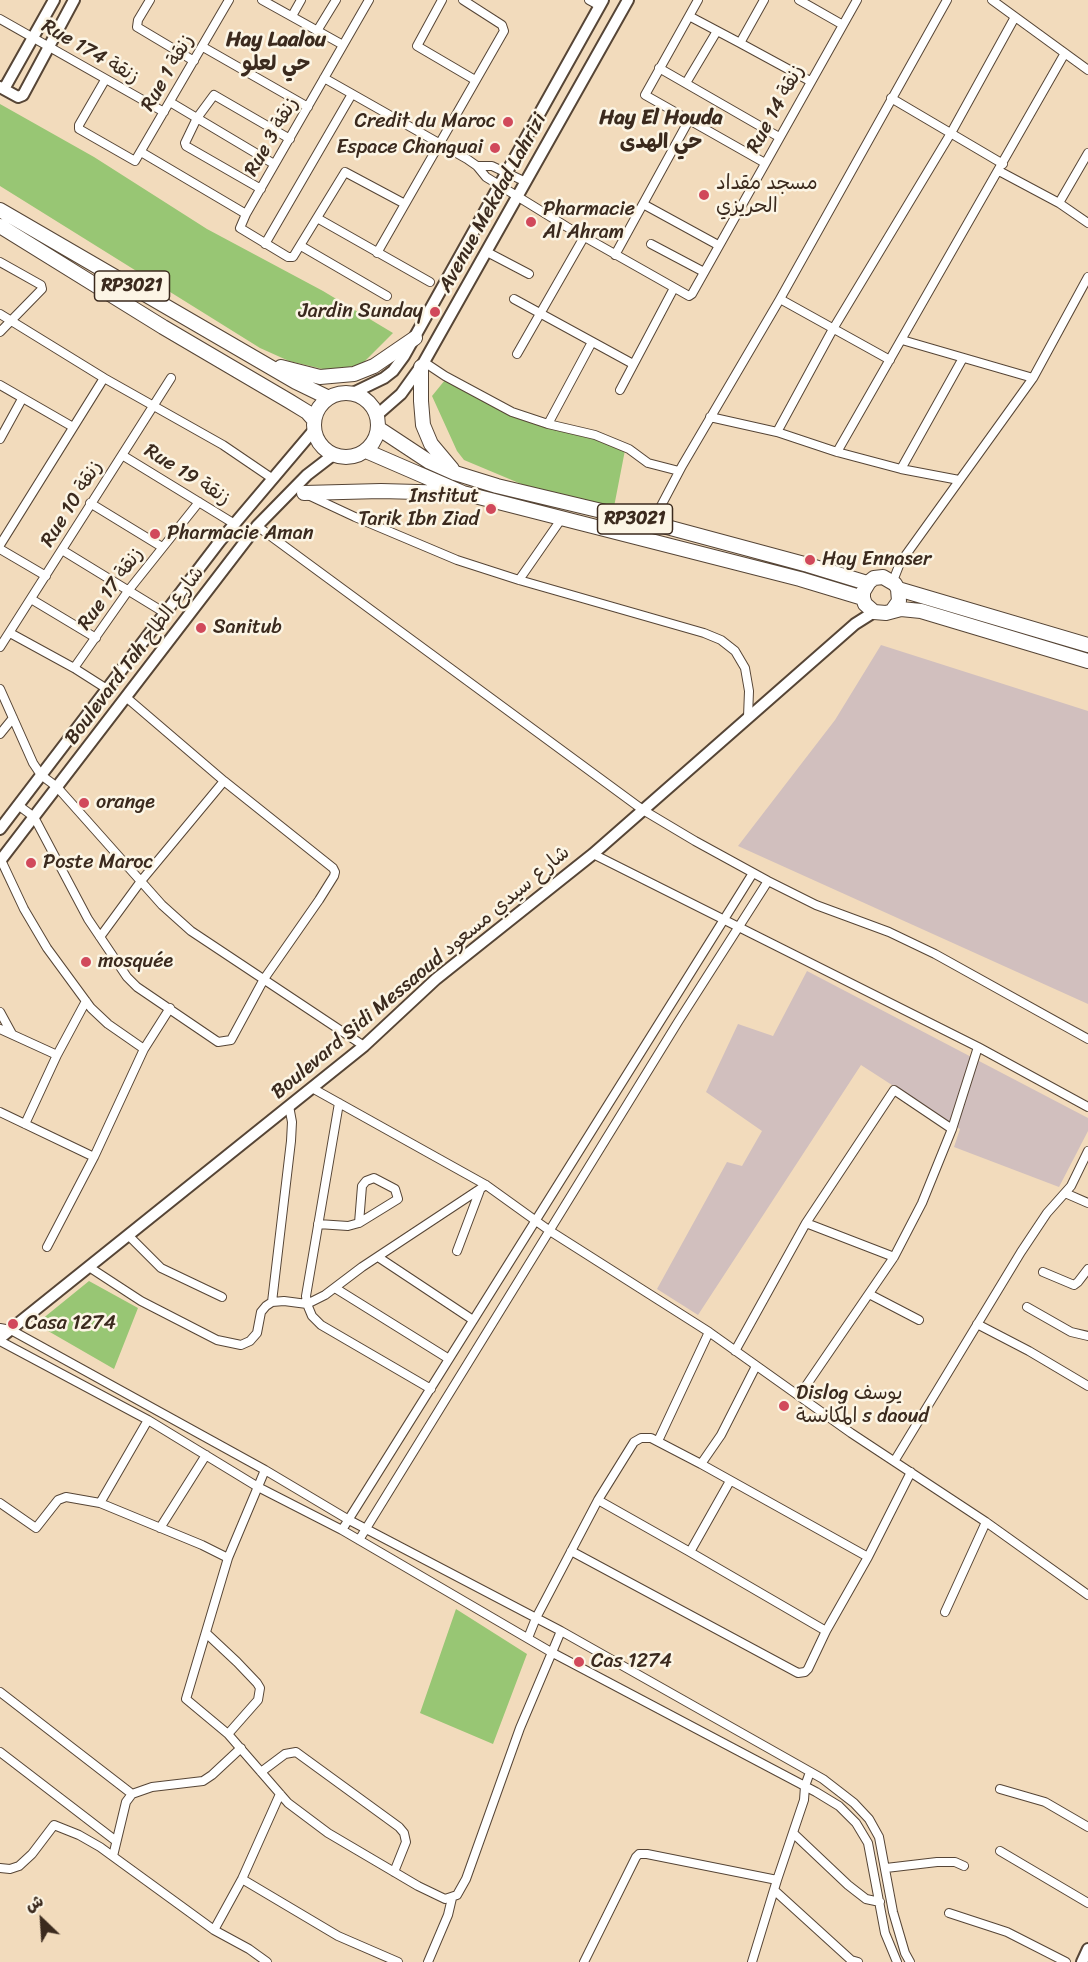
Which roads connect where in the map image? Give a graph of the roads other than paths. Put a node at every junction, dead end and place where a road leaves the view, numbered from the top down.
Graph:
1 (54, 0) edge
2 (74, 0) edge
3 (150, 0) edge
4 (229, 0) edge
5 (263, 0) edge
6 (301, 0) edge
7 (336, 0) edge
8 (369, 0) edge
9 (441, 0) edge
10 (463, 0) edge
11 (589, 0) edge
12 (628, 0) edge
13 (698, 0) edge
14 (764, 0) edge
15 (799, 0) edge
16 (857, 0) edge
17 (947, 0) edge
18 (992, 0) edge
19 (601, 3) edge
20 (291, 16) junction
21 (689, 16) junction
22 (1015, 17) junction
23 (0, 20) edge
24 (843, 25) junction
25 (317, 31) junction
26 (717, 31) junction
27 (32, 38) junction
28 (741, 41) junction
29 (343, 45) junction
30 (48, 46) junction
31 (203, 47) junction
32 (1065, 53) junction
33 (195, 61) junction
34 (659, 68) junction
35 (1088, 70) edge
36 (324, 78) junction
37 (105, 80) junction
38 (475, 80) junction
39 (810, 81) junction
40 (686, 83) junction
41 (2, 88) edge
42 (352, 94) junction
43 (891, 98) junction
44 (170, 102) junction
45 (308, 107) junction
46 (164, 112) junction
47 (196, 118) junction
48 (689, 120) junction
49 (951, 133) junction
50 (779, 137) junction
51 (290, 139) junction
52 (440, 144) junction
53 (141, 152) junction
54 (1088, 153) edge
55 (765, 163) junction
56 (274, 164) junction
57 (477, 166) junction
58 (1001, 168) junction
59 (507, 173) junction
60 (526, 182) junction
61 (500, 186) junction
62 (261, 189) junction
63 (517, 197) junction
64 (1059, 203) junction
65 (405, 204) junction
66 (643, 204) junction
67 (0, 210) edge
68 (246, 214) junction
69 (317, 218) junction
70 (1088, 223) edge
71 (0, 226) edge
72 (584, 237) junction
73 (265, 244) junction
74 (651, 244) dead end
75 (718, 245) junction
76 (301, 246) junction
77 (487, 252) junction
78 (377, 253) junction
79 (615, 255) junction
80 (0, 262) edge
81 (704, 272) junction
82 (529, 274) dead end
83 (1088, 277) edge
84 (430, 282) dead end
85 (674, 288) junction
86 (387, 296) dead end
87 (514, 299) dead end
88 (780, 299) junction
89 (540, 313) junction
90 (0, 314) edge
91 (12, 321) junction
92 (833, 329) junction
93 (0, 332) edge
94 (415, 338) junction
95 (902, 340) junction
96 (592, 342) junction
97 (517, 354) dead end
98 (963, 358) junction
99 (890, 360) junction
100 (264, 363) junction
101 (423, 364) junction
102 (633, 364) junction
103 (104, 378) junction
104 (171, 378) dead end
105 (1033, 378) junction
106 (0, 385) edge
107 (620, 390) dead end
108 (352, 393) junction
109 (329, 398) junction
110 (22, 399) junction
111 (154, 405) junction
112 (710, 417) junction
113 (378, 421) junction
114 (548, 424) junction
115 (314, 425) junction
116 (73, 427) junction
117 (777, 432) junction
118 (0, 439) edge
119 (366, 450) junction
120 (837, 452) junction
121 (123, 455) junction
122 (333, 455) junction
123 (901, 469) junction
124 (679, 471) junction
125 (455, 473) junction
126 (273, 479) junction
127 (959, 480) junction
128 (298, 490) junction
129 (463, 494) junction
130 (199, 502) junction
131 (90, 503) junction
132 (562, 518) junction
133 (652, 523) junction
134 (233, 524) junction
135 (257, 526) junction
136 (0, 544) edge
137 (162, 547) junction
138 (62, 550) junction
139 (46, 576) junction
140 (519, 580) junction
141 (892, 582) junction
142 (867, 583) junction
143 (128, 591) junction
144 (31, 599) junction
145 (867, 605) junction
146 (892, 610) junction
147 (165, 613) junction
148 (10, 633) junction
149 (96, 638) junction
150 (1088, 645) edge
151 (0, 647) edge
152 (1088, 661) edge
153 (74, 668) junction
154 (0, 689) edge
155 (107, 689) junction
156 (127, 698) junction
157 (748, 717) junction
158 (13, 718) junction
159 (0, 735) edge
160 (41, 775) junction
161 (224, 781) junction
162 (57, 787) junction
163 (18, 805) junction
164 (643, 810) junction
165 (34, 817) junction
166 (0, 829) edge
167 (593, 854) junction
168 (0, 860) edge
169 (753, 873) junction
170 (141, 881) junction
171 (768, 881) junction
172 (725, 919) junction
173 (740, 927) junction
174 (100, 937) junction
175 (264, 979) junction
176 (86, 1001) junction
177 (170, 1008) junction
178 (0, 1012) edge
179 (0, 1029) edge
180 (13, 1035) junction
181 (1088, 1039) edge
182 (364, 1046) junction
183 (978, 1047) junction
184 (144, 1049) junction
185 (57, 1055) junction
186 (312, 1088) junction
187 (339, 1102) junction
188 (289, 1106) junction
189 (1088, 1107) edge
190 (0, 1112) edge
191 (25, 1124) junction
192 (952, 1129) junction
193 (1088, 1151) edge
194 (94, 1157) junction
195 (483, 1187) junction
196 (1065, 1192) junction
197 (1088, 1203) edge
198 (535, 1220) junction
199 (359, 1223) junction
200 (806, 1223) junction
201 (318, 1224) junction
202 (550, 1230) junction
203 (129, 1236) junction
204 (47, 1247) dead end
205 (457, 1251) dead end
206 (378, 1257) junction
207 (894, 1257) junction
208 (89, 1267) junction
209 (1043, 1272) dead end
210 (1087, 1274) edge
211 (335, 1288) junction
212 (869, 1294) junction
213 (222, 1297) dead end
214 (272, 1302) junction
215 (307, 1304) junction
216 (1027, 1307) dead end
217 (473, 1320) junction
218 (919, 1320) dead end
219 (977, 1324) junction
220 (5, 1329) edge
221 (709, 1332) junction
222 (1088, 1336) edge
223 (0, 1339) edge
224 (735, 1351) junction
225 (449, 1359) junction
226 (756, 1366) junction
227 (1088, 1386) edge
228 (430, 1389) junction
229 (799, 1396) junction
230 (148, 1420) junction
231 (658, 1441) junction
232 (206, 1455) junction
233 (895, 1460) junction
234 (701, 1464) junction
235 (265, 1470) junction
236 (911, 1472) junction
237 (730, 1481) junction
238 (258, 1487) junction
239 (598, 1500) junction
240 (0, 1503) edge
241 (100, 1503) junction
242 (349, 1520) junction
243 (986, 1522) junction
244 (160, 1528) junction
245 (367, 1528) junction
246 (342, 1530) junction
247 (359, 1540) junction
248 (571, 1551) junction
249 (690, 1552) junction
250 (868, 1557) junction
251 (228, 1558) junction
252 (1088, 1595) edge
253 (945, 1612) dead end
254 (537, 1618) junction
255 (561, 1631) junction
256 (826, 1631) junction
257 (206, 1633) junction
258 (528, 1638) junction
259 (552, 1652) junction
260 (0, 1692) edge
261 (228, 1734) junction
262 (241, 1748) junction
263 (0, 1752) edge
264 (261, 1772) junction
265 (810, 1772) junction
266 (823, 1779) junction
267 (805, 1786) junction
268 (1000, 1789) dead end
269 (816, 1792) junction
270 (132, 1794) junction
271 (280, 1794) junction
272 (804, 1800) junction
273 (1088, 1827) edge
274 (793, 1833) junction
275 (116, 1841) junction
276 (1000, 1851) dead end
277 (113, 1856) junction
278 (964, 1866) dead end
279 (0, 1868) edge
280 (886, 1868) junction
281 (394, 1872) junction
282 (242, 1879) junction
283 (777, 1880) junction
284 (774, 1890) junction
285 (452, 1898) junction
286 (880, 1902) junction
287 (1088, 1903) edge
288 (949, 1913) dead end
289 (214, 1930) junction
290 (1088, 1950) edge
291 (896, 1961) edge
292 (267, 1962) edge
293 (398, 1962) edge
294 (428, 1962) edge
295 (584, 1962) edge
296 (752, 1962) edge
297 (858, 1962) edge
298 (885, 1962) edge
299 (910, 1962) edge
300 (1066, 1962) edge
301 (1082, 1962) edge

1 - 27 street
2 - 30 street
3 - 33 street
4 - 31 street, Rue 1 زنقة
5 - 20 street
6 - 20 street
7 - 25 street
8 - 29 street, Rue 3 زنقة
9 - 38 street
10 - 38 street
11 - 19 street
12 - 60 street, Avenue Mekdad Lahrizi
13 - 21 street
14 - 28 street
15 - 24 street
16 - 24 street, Rue 14 زنقة
17 - 43 street
18 - 22 street
19 - 59 street, Avenue Mekdad Lahrizi
20 - 25 street
21 - 26 street
21 - 34 street
22 - 32 street
22 - 49 street
23 - 27 street, Rue 174 زنقة
24 - 39 street, Rue 14 زنقة
25 - 29 street
26 - 28 street
26 - 40 street
27 - 30 street, Rue 174 زنقة
27 - 41 street
28 - 39 street
29 - 36 street, Rue 3 زنقة
30 - 37 street, Rue 174 زنقة
30 - 41 street
31 - 33 street, Rue 1 زنقة
31 - 45 street
32 - 35 street
32 - 58 street
33 - 44 street, Rue 1 زنقة
34 - 40 street
34 - 48 street
36 - 42 street
36 - 45 street, Rue 3 زنقة
37 - 46 street, Rue 174 زنقة
37 - 53 street, Rue 1 زنقة
38 - 52 street
39 - 50 street, Rue 14 زنقة
40 - 50 street
42 - 52 street
42 - 73 street
43 - 49 street
43 - 88 street
44 - 46 street, Rue 1 زنقة
44 - 47 street
45 - 51 street, Rue 3 زنقة
46 - 53 street, Rue 1 زنقة
47 - 51 street
47 - 56 street
47 - 62 street
48 - 55 street
48 - 66 street
49 - 58 street
49 - 92 street
50 - 55 street, Rue 14 زنقة
51 - 56 street, Rue 3 زنقة
52 - 57 street
52 - 65 street
53 - 68 street
54 - 64 street
55 - 75 street, Rue 14 زنقة
56 - 62 street, Rue 3 زنقة
57 - 59 street
57 - 61 street
58 - 64 street
58 - 95 street
59 - 60 street
59 - 61 street, Avenue Mekdad Lahrizi
60 - 63 street, Avenue Mekdad Lahrizi
61 - 63 street
61 - 94 street, Avenue Mekdad Lahrizi
62 - 68 street, Rue 3 زنقة
63 - 72 street
63 - 77 street, Avenue Mekdad Lahrizi
64 - 70 street
65 - 69 street
65 - 78 street
66 - 75 street
66 - 79 street
67 - 100 highway, RP3021
68 - 73 street, Rue 3 زنقة
69 - 76 street
69 - 78 street
71 - 115 highway, RP3021
72 - 79 street
72 - 89 street
73 - 76 street
74 - 81 street
75 - 81 street, Rue 14 زنقة
76 - 86 street
77 - 82 street
77 - 101 street, Avenue Mekdad Lahrizi
78 - 84 street
79 - 85 street
80 - 91 street
81 - 85 street, Rue 14 زنقة
83 - 105 street
85 - 102 street
87 - 89 street
88 - 92 street
88 - 112 street
89 - 96 street
89 - 97 street
90 - 91 street
91 - 93 street
91 - 103 street
92 - 99 street
92 - 117 street
94 - 100 highway
94 - 108 street, Avenue Mekdad Lahrizi
95 - 98 street
95 - 99 street
96 - 102 street
96 - 114 street
98 - 105 street
98 - 123 street
99 - 120 street
100 - 109 highway, RP3021
101 - 113 street, Avenue Mekdad Lahrizi
101 - 114 street
101 - 125 highway
102 - 107 street
103 - 111 street
103 - 116 street
104 - 111 street, Rue 10 زنقة
105 - 127 street
106 - 110 street
108 - 109 highway
108 - 113 highway, RP3021
109 - 115 highway
110 - 116 street
110 - 118 street
111 - 121 street, Rue 10 زنقة
111 - 126 street
112 - 117 street
112 - 124 street
113 - 119 highway
113 - 125 highway, RP3021
114 - 124 street
115 - 122 highway, RP3021
115 - 126 street, Boulevard Tah شارع الطاح
116 - 136 street
117 - 120 street
119 - 122 highway
119 - 129 highway, RP3021
120 - 123 street
121 - 130 street, Rue 19 زنقة
121 - 131 street, Rue 10 زنقة
122 - 128 street, Boulevard Tah شارع الطاح
123 - 127 street
124 - 133 street
125 - 133 highway, RP3021
126 - 134 street, Boulevard Tah شارع الطاح
127 - 141 street
128 - 129 highway
128 - 135 street, Boulevard Tah شارع الطاح
128 - 140 street
129 - 132 highway, RP3021
130 - 134 street, Rue 19 زنقة
130 - 137 street, Rue 17 زنقة
131 - 137 street
131 - 138 street, Rue 10 زنقة
132 - 140 street
132 - 145 highway, RP3021
133 - 142 highway, RP3021
134 - 147 street, Boulevard Tah شارع الطاح
135 - 156 street, Boulevard Tah شارع الطاح
135 - 164 street
136 - 139 street
137 - 143 street, Rue 17 زنقة
138 - 139 street, Rue 10 زنقة
138 - 143 street
139 - 144 street, Rue 10 زنقة
140 - 157 street
141 - 142 highway
141 - 146 highway
141 - 150 highway
142 - 145 highway
143 - 147 street
143 - 149 street, Rue 17 زنقة
144 - 148 street, Rue 10 زنقة
144 - 149 street
145 - 146 highway, RP3021
145 - 157 street, Boulevard Sidi Messaoud شارع سيدي مسعود
146 - 152 highway, RP3021
147 - 155 street, Boulevard Tah شارع الطاح
148 - 151 street, Rue 10 زنقة
148 - 153 street
149 - 153 street, Rue 17 زنقة
153 - 155 street
154 - 158 street
155 - 160 street, Boulevard Tah شارع الطاح
156 - 161 street
156 - 162 street, Boulevard Tah شارع الطاح
157 - 164 street, Boulevard Sidi Messaoud شارع سيدي مسعود
158 - 159 street
158 - 160 street
160 - 162 street
160 - 163 street, Boulevard Tah شارع الطاح
161 - 170 street
161 - 175 street
162 - 165 street, Boulevard Tah شارع الطاح
162 - 170 street
163 - 165 street
163 - 166 street, Boulevard Tah شارع الطاح
164 - 167 street, Boulevard Sidi Messaoud شارع سيدي مسعود
164 - 169 street
165 - 168 street, Boulevard Tah شارع الطاح
165 - 174 street
167 - 172 street
167 - 182 street, Boulevard Sidi Messaoud شارع سيدي مسعود
168 - 176 street
169 - 171 street
169 - 172 street
170 - 174 street
170 - 175 street
171 - 173 street
171 - 181 street
172 - 173 street
172 - 198 street
173 - 183 street
173 - 202 street
174 - 177 street
175 - 177 street
175 - 182 street
176 - 184 street
176 - 185 street
177 - 184 street
178 - 180 street
179 - 180 street
180 - 185 street
182 - 186 street, Boulevard Sidi Messaoud شارع سيدي مسعود
183 - 189 street
183 - 192 street
184 - 194 street
185 - 191 street
186 - 187 street
186 - 188 street, Boulevard Sidi Messaoud شارع سيدي مسعود
187 - 195 street
187 - 201 street
188 - 203 street, Boulevard Sidi Messaoud شارع سيدي مسعود
188 - 214 street
190 - 191 street
191 - 194 street
192 - 200 street
192 - 207 street
193 - 196 street
194 - 204 street
195 - 198 street
195 - 205 street
195 - 206 street
196 - 197 street
196 - 219 street
198 - 202 street
198 - 217 street
199 - 199 street
199 - 201 street
200 - 207 street
200 - 224 street
201 - 215 street
202 - 221 street
202 - 245 street
203 - 208 street, Boulevard Sidi Messaoud شارع سيدي مسعود
203 - 213 street
206 - 211 street
206 - 217 street
207 - 212 street
208 - 214 street
208 - 220 street, Boulevard Sidi Messaoud شارع سيدي مسعود
209 - 210 street
211 - 215 street
211 - 225 street
212 - 218 street
212 - 229 street
214 - 215 street
215 - 228 street
216 - 222 street
217 - 225 street
219 - 227 street
219 - 233 street
220 - 223 street, Boulevard Sidi Messaoud شارع سيدي مسعود
220 - 235 street
221 - 224 street
221 - 231 street
223 - 230 street
224 - 226 street
225 - 228 street
226 - 229 street
226 - 234 street
228 - 242 street
229 - 233 street
230 - 232 street
230 - 241 street
231 - 234 street
231 - 239 street
232 - 238 street
232 - 244 street
233 - 236 street
234 - 237 street
235 - 238 street
235 - 242 street
236 - 243 street
236 - 250 street
237 - 249 street
237 - 250 street
238 - 246 street
238 - 251 street
239 - 248 street
239 - 249 street
240 - 241 street
241 - 244 street
242 - 245 street
242 - 246 street
243 - 252 street
243 - 253 street
244 - 251 street
245 - 247 street
245 - 254 street
246 - 247 street
247 - 258 street
248 - 254 street
248 - 256 street
249 - 256 street
250 - 256 street
251 - 257 street
254 - 255 street
254 - 258 street
255 - 259 street
255 - 265 street
257 - 261 street
257 - 261 street
258 - 259 street
259 - 267 street
259 - 285 street
260 - 270 street
261 - 262 street
262 - 264 street
262 - 270 street
263 - 275 street
264 - 271 street
264 - 281 street
265 - 266 street
265 - 267 street
266 - 269 street
266 - 280 street
267 - 269 street
267 - 272 street
268 - 273 street
269 - 272 street
269 - 286 street
270 - 275 street
271 - 281 street
271 - 282 street
272 - 274 street
274 - 283 street
274 - 286 street
275 - 277 street
276 - 287 street
277 - 279 street
277 - 289 street
278 - 280 street
280 - 299 street
281 - 285 street
282 - 289 street
282 - 293 street
283 - 284 street
283 - 295 street
284 - 296 street
284 - 297 street
285 - 294 street
286 - 291 street
288 - 300 street
289 - 292 street
290 - 301 street
291 - 298 street

